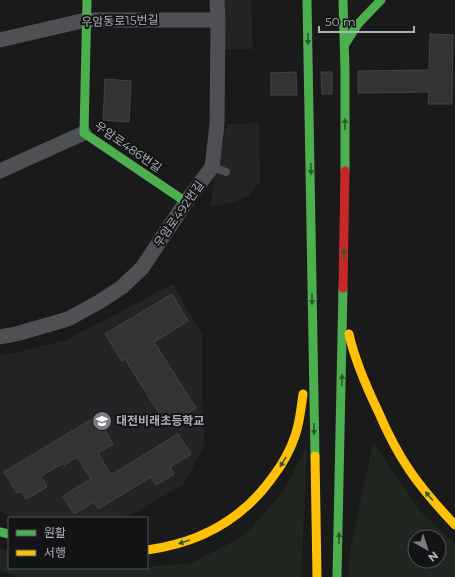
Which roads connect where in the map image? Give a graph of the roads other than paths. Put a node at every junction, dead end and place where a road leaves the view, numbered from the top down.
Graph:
1 (87, 0) edge
2 (217, 0) edge
3 (307, 0) edge
4 (343, 0) edge
5 (381, 0) edge
6 (86, 20) junction
7 (218, 20) junction
8 (0, 40) edge
9 (345, 44) junction
10 (84, 133) junction
11 (0, 170) edge
12 (186, 202) junction
13 (343, 307) junction
14 (312, 330) junction
15 (0, 336) edge
16 (455, 525) edge
17 (148, 550) edge
18 (317, 577) edge
19 (337, 577) edge

1 - 6 main road, 우암로486번길
2 - 7 street, 우암로492번길
3 -> 14 main road
4 - 9 main road
5 - 9 main road
6 - 7 street, 우암동로15번길
6 - 8 street, 우암동로15번길
6 - 10 main road, 우암로486번길
7 - 12 street, 우암로492번길
13 -> 9 main road
10 - 11 street
10 - 12 main road, 우암로486번길
12 - 15 street, 우암로492번길
16 -> 13 main road
19 -> 13 main road
14 -> 17 main road
14 -> 18 main road

